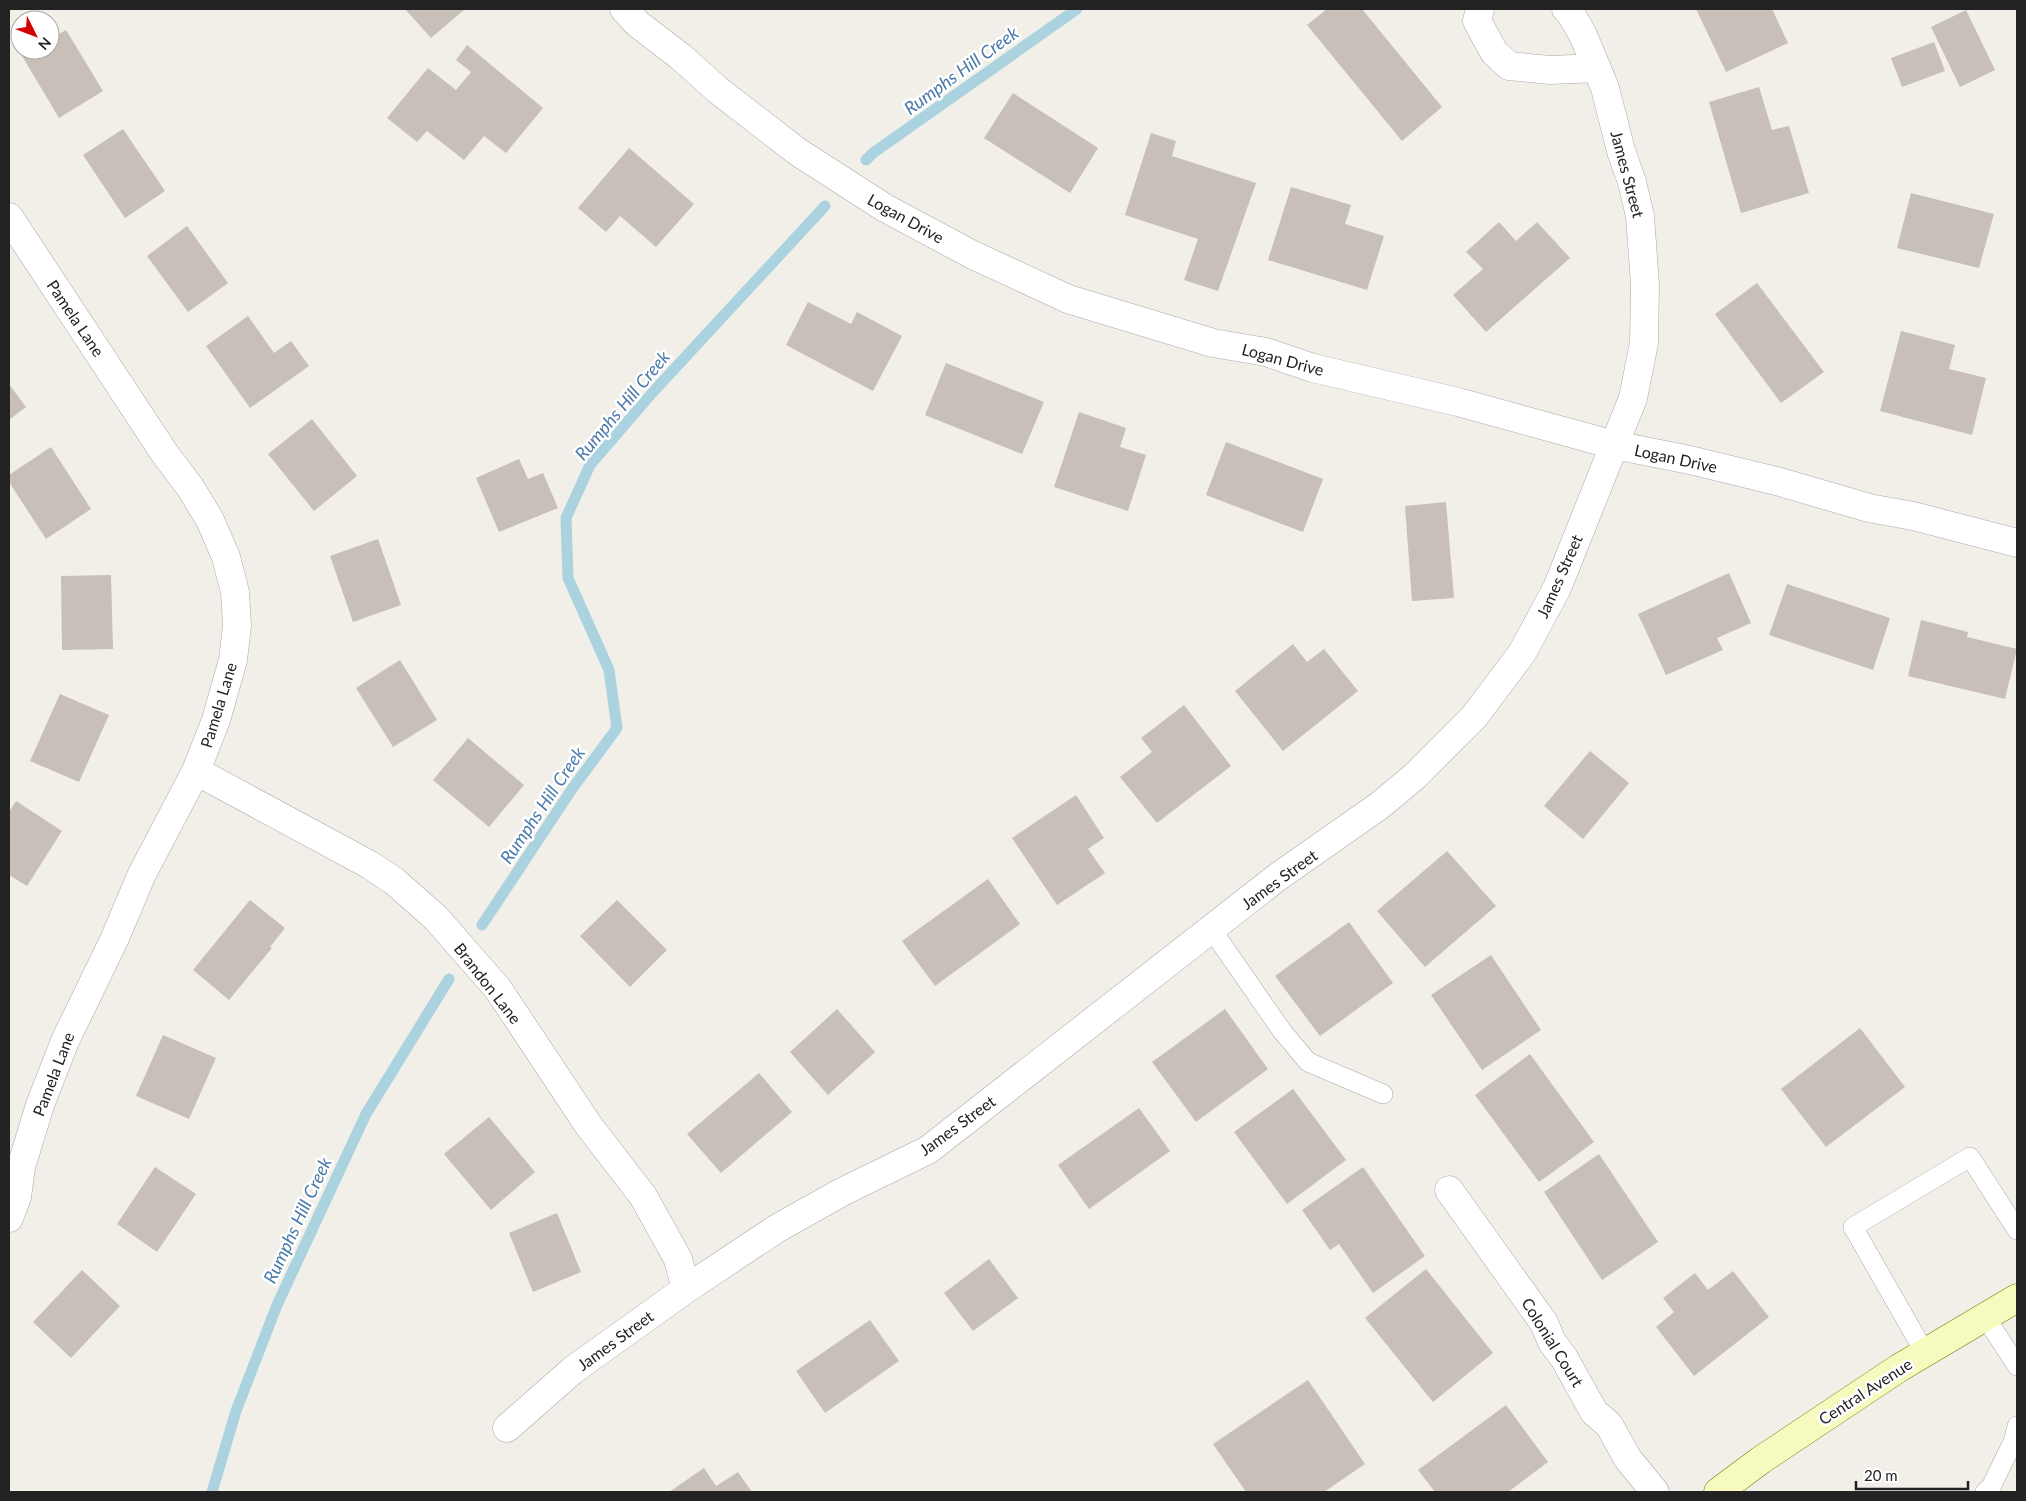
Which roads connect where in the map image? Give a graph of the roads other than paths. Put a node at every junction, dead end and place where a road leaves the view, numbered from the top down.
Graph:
1 (624, 9) edge
2 (1480, 9) edge
3 (1566, 9) edge
4 (1597, 68) junction
5 (9, 217) edge
6 (1614, 445) junction
7 (2017, 543) edge
8 (196, 771) junction
9 (1212, 930) junction
10 (1383, 1094) dead end
11 (1449, 1190) dead end
12 (9, 1218) edge
13 (2017, 1230) edge
14 (686, 1289) junction
15 (2017, 1298) edge
16 (1986, 1318) junction
17 (1925, 1353) junction
18 (2017, 1366) edge
19 (2017, 1426) edge
20 (507, 1428) dead end
21 (1655, 1492) edge
22 (1718, 1492) edge
23 (1985, 1492) edge

1 - 6 street, Logan Drive
2 - 4 street
3 - 4 street, James Street
4 - 6 street, James Street
5 - 8 street, Pamela Lane
6 - 7 street, Logan Drive
6 - 9 street, James Street
8 - 12 street, Pamela Lane
8 - 14 street, Brandon Lane
9 - 10 lane
9 - 14 street, James Street
11 - 21 street, Colonial Court
13 - 17 lane
14 - 20 street, James Street
15 - 16 street, Central Avenue
16 - 17 street, Central Avenue
16 - 18 lane
17 - 22 street, Central Avenue
19 - 23 lane

